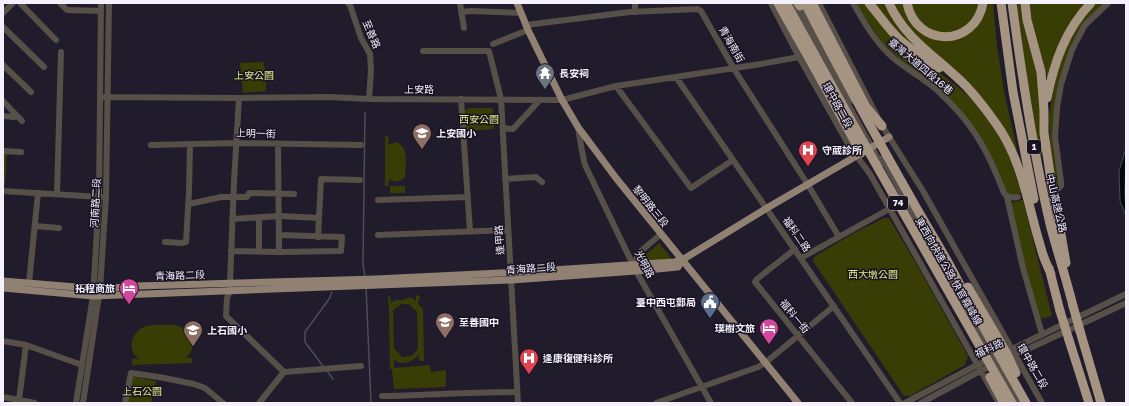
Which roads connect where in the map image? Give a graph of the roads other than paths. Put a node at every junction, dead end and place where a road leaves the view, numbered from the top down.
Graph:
1 (13, 3) edge
2 (20, 3) edge
3 (60, 3) edge
4 (102, 3) edge
5 (109, 3) edge
6 (348, 3) edge
7 (460, 3) edge
8 (517, 3) edge
9 (635, 3) edge
10 (771, 3) edge
11 (778, 3) edge
12 (786, 3) edge
13 (812, 3) edge
14 (819, 3) edge
15 (853, 3) edge
16 (869, 3) edge
17 (889, 3) edge
18 (907, 3) edge
19 (983, 3) edge
20 (1001, 3) edge
21 (1012, 3) edge
22 (1091, 3) edge
23 (1108, 3) edge
24 (799, 4) edge
25 (1025, 4) edge
26 (101, 11) junction
27 (461, 12) junction
28 (635, 12) junction
29 (3, 13) edge
30 (521, 13) junction
31 (779, 18) junction
32 (3, 27) edge
33 (527, 27) junction
34 (464, 28) dead end
35 (56, 40) dead end
36 (493, 44) dead end
37 (423, 51) dead end
38 (61, 52) dead end
39 (799, 57) junction
40 (3, 65) edge
41 (44, 67) dead end
42 (734, 69) junction
43 (676, 77) junction
44 (616, 86) junction
45 (31, 92) dead end
46 (100, 98) junction
47 (108, 98) junction
48 (240, 98) junction
49 (369, 99) junction
50 (460, 99) junction
51 (501, 99) junction
52 (540, 100) junction
53 (562, 100) junction
54 (3, 101) edge
55 (980, 102) junction
56 (1044, 111) junction
57 (3, 116) edge
58 (14, 117) dead end
59 (22, 121) dead end
60 (882, 126) junction
61 (578, 127) junction
62 (502, 128) junction
63 (889, 138) junction
64 (236, 142) junction
65 (190, 144) junction
66 (278, 144) junction
67 (151, 145) dead end
68 (361, 145) dead end
69 (873, 146) junction
70 (3, 151) edge
71 (21, 152) dead end
72 (859, 155) junction
73 (733, 160) junction
74 (505, 179) junction
75 (360, 180) dead end
76 (542, 182) dead end
77 (808, 185) junction
78 (3, 191) edge
79 (1055, 191) dead end
80 (38, 193) junction
81 (57, 194) junction
82 (278, 194) junction
83 (294, 194) dead end
84 (99, 197) junction
85 (106, 197) junction
86 (233, 197) junction
87 (468, 197) junction
88 (1007, 197) junction
89 (1018, 197) dead end
90 (378, 200) dead end
91 (189, 204) junction
92 (767, 208) junction
93 (889, 208) junction
94 (280, 216) junction
95 (259, 218) junction
96 (319, 218) junction
97 (232, 219) junction
98 (35, 226) junction
99 (59, 228) dead end
100 (508, 230) junction
101 (470, 232) junction
102 (661, 234) junction
103 (279, 235) junction
104 (378, 235) dead end
105 (318, 237) junction
106 (839, 237) junction
107 (165, 242) dead end
108 (920, 242) junction
109 (795, 249) junction
110 (231, 251) junction
111 (259, 251) junction
112 (279, 252) junction
113 (802, 258) junction
114 (682, 260) junction
115 (950, 266) junction
116 (635, 268) junction
117 (1051, 274) junction
118 (511, 276) junction
119 (3, 281) edge
120 (357, 282) junction
121 (29, 283) junction
122 (230, 283) junction
123 (3, 288) edge
124 (1069, 288) junction
125 (230, 291) junction
126 (96, 292) junction
127 (1126, 294) edge
128 (1126, 302) edge
129 (834, 306) junction
130 (1042, 334) junction
131 (799, 336) junction
132 (3, 341) edge
133 (26, 345) junction
134 (1011, 349) junction
135 (1015, 355) junction
136 (993, 362) junction
137 (765, 363) junction
138 (82, 365) junction
139 (361, 366) dead end
140 (979, 368) junction
141 (284, 372) junction
142 (702, 387) junction
143 (517, 392) junction
144 (3, 396) edge
145 (382, 396) dead end
146 (19, 400) junction
147 (11, 401) edge
148 (35, 403) edge
149 (76, 403) edge
150 (82, 403) edge
151 (125, 403) edge
152 (222, 403) edge
153 (259, 403) edge
154 (518, 403) edge
155 (656, 403) edge
156 (711, 403) edge
157 (798, 403) edge
158 (852, 403) edge
159 (900, 403) edge
160 (905, 403) edge
161 (921, 403) edge
162 (999, 403) edge
163 (1004, 403) edge
164 (1012, 403) edge
165 (1018, 403) edge
166 (1026, 403) edge
167 (1032, 403) edge
168 (1042, 403) edge
169 (1089, 403) edge
170 (1101, 403) edge

1 - 29 street
2 - 35 street
3 - 26 street
4 - 26 street, 河南路二段
5 - 47 street, 河南路二段
6 - 49 street, 至善路
7 - 27 street
8 - 30 main road, 黎明路三段
9 - 28 street
10 - 31 street, 環中路二段
11 - 72 highway, bridge
12 - 108 highway, 東西向快速公路 快官霧峰線 / 74, bridge
13 - 60 highway
14 - 60 street, 環中路二段
15 - 88 street, 臺灣大道四段16巷
16 - 55 highway
17 - 55 highway
18 - 19 highway
20 - 117 highway, 中山高速公路 / 1
21 - 124 highway, 中山高速公路 / 1
22 - 56 highway
23 - 79 street
24 - 31 street
24 - 69 street, 環中路二段
24 - 115 highway, 東西向快速公路 快官霧峰線 / 74, bridge
25 - 56 highway
26 - 46 street, 河南路二段
27 - 30 street
27 - 34 street
28 - 33 street, 青海南街
28 - 42 street, 青海南街
30 - 33 main road, 黎明路三段
31 - 39 street, 環中路二段
32 - 41 street
33 - 36 street, 青海南街
33 - 53 main road, 黎明路三段
37 - 51 street, 逢甲路
38 - 81 street
39 - 42 street, 上安路
39 - 72 street, 環中路二段
40 - 45 street
42 - 43 street, 上安路
42 - 77 street, 青海南街
43 - 44 street, 上安路
43 - 73 street, 福科二路
44 - 53 street, 上安路
44 - 73 street
46 - 47 street, 上安路
46 - 84 street, 河南路二段
47 - 48 street, 上安路
47 - 85 street, 河南路二段
48 - 49 street, 上安路
48 - 64 street
49 - 50 street, 上安路
50 - 51 street, 上安路
50 - 87 street
51 - 52 street, 上安路
51 - 62 street, 逢甲路
52 - 53 street, 上安路
52 - 62 street
53 - 61 main road, 黎明路三段
54 - 59 street
55 - 117 highway
56 - 124 highway
57 - 58 street
60 - 63 street, 環中路二段
61 - 102 main road, 黎明路三段
61 - 116 street, 光明路
62 - 74 street, 逢甲路
63 - 69 main road, 青海路二段
63 - 134 street, 環中路二段
64 - 65 street, 上明一街
64 - 66 street, 上明一街
64 - 86 street
65 - 67 street, 上明一街
65 - 91 street
66 - 68 street, 上明一街
66 - 82 street
69 - 72 main road, 青海路二段
69 - 136 street, 環中路二段
70 - 71 street
72 - 77 main road, 青海路二段
72 - 93 street
73 - 92 street, 福科二路
74 - 76 street
74 - 100 street, 逢甲路
75 - 96 street
77 - 92 main road, 青海路二段
77 - 106 street, 青海南街
78 - 80 street
80 - 81 street
80 - 98 street
81 - 84 street
82 - 83 street
82 - 86 street
82 - 94 street
84 - 85 street
84 - 126 street, 河南路二段
85 - 126 street, 河南路二段
86 - 91 street
86 - 97 street
87 - 90 street
87 - 101 street
88 - 89 street
88 - 130 street, 臺灣大道四段16巷
91 - 107 street
92 - 109 street, 福科二路
92 - 114 main road, 青海路二段
93 - 106 street
93 - 140 street
94 - 95 street
94 - 96 street
94 - 103 street
95 - 97 street
95 - 111 street
96 - 105 street
97 - 110 street
98 - 99 street
98 - 121 street
100 - 101 street
100 - 118 street, 逢甲路
101 - 104 street
102 - 114 main road, 黎明路三段
102 - 116 street
103 - 105 street
103 - 112 street
105 - 112 street
106 - 113 street
108 - 163 highway, 74, bridge
108 - 164 highway, 東西向快速公路 快官霧峰線 / 74, bridge
109 - 113 street, 福科二路
109 - 131 street, 福科一街
110 - 111 street
110 - 122 street
111 - 112 street
113 - 129 street, 福科二路
114 - 116 main road, 青海路二段
114 - 137 main road, 黎明路三段
115 - 166 highway, 東西向快速公路 快官霧峰線 / 74, bridge
115 - 167 highway, 74, bridge
116 - 118 main road, 青海路二段
116 - 142 street, 光明路
117 - 169 highway, 中山高速公路 / 1, bridge
118 - 120 main road, 青海路二段
118 - 143 street, 逢甲路
119 - 121 main road, 青海路二段
120 - 122 main road, 青海路二段
120 - 125 main road, 青海路二段
121 - 126 main road, 青海路二段
122 - 125 street
122 - 126 main road, 青海路二段
123 - 126 main road, 青海路二段
124 - 170 highway, 中山高速公路 / 1, bridge
125 - 126 main road, 青海路二段
125 - 141 street
126 - 138 street, 河南路二段
126 - 150 street, 河南路二段
127 - 130 street, 福科路
128 - 135 street, 福科路
129 - 131 street
129 - 159 street, 福科二路
130 - 134 street, 福科路
131 - 137 street
131 - 158 street, 福科一街
132 - 133 street
133 - 138 street
133 - 146 street
134 - 135 street, 環中路二段
134 - 136 street, 福科路
135 - 136 street, 福科路
135 - 168 street, 環中路二段
136 - 140 street, 福科路
136 - 164 street, 環中路二段
136 - 165 street, 環中路二段
137 - 142 street
137 - 157 main road, 黎明路三段
138 - 149 street, 河南路二段
139 - 141 street
140 - 160 street, 福科路
140 - 161 street, 福科路
140 - 162 street
141 - 153 street
142 - 155 street
142 - 156 street, 光明路
143 - 145 street
143 - 154 street, 逢甲路
144 - 147 street
146 - 147 street
146 - 148 street
151 - 152 street

